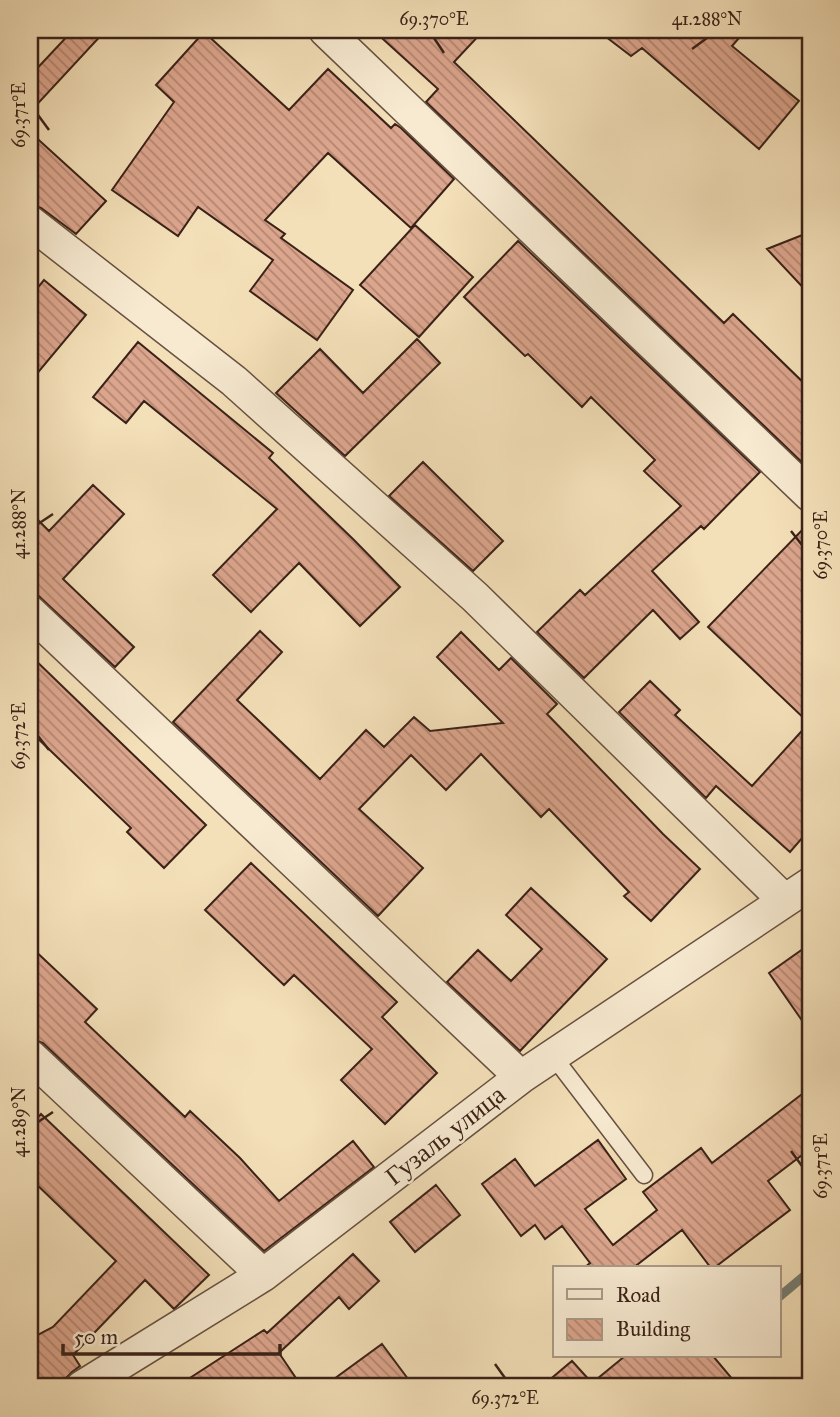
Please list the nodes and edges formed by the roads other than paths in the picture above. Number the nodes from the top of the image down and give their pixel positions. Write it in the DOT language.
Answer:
graph roads {
  1 [pos="326,30"];
  2 [pos="30,222"];
  3 [pos="810,495"];
  4 [pos="30,612"];
  5 [pos="797,892"];
  6 [pos="30,1056"];
  7 [pos="552,1056"];
  8 [pos="521,1077"];
  9 [pos="644,1175"];
  10 [pos="263,1275"];
  11 [pos="82,1387"];
  1 -- 3 [label="street"];
  2 -- 5 [label="street"];
  4 -- 8 [label="street"];
  5 -- 7 [label="street, Гузаль улица"];
  6 -- 10 [label="street"];
  7 -- 8 [label="street, Гузаль улица"];
  7 -- 9 [label="lane"];
  8 -- 10 [label="street, Гузаль улица"];
  10 -- 11 [label="street, Гузаль улица"];
}
